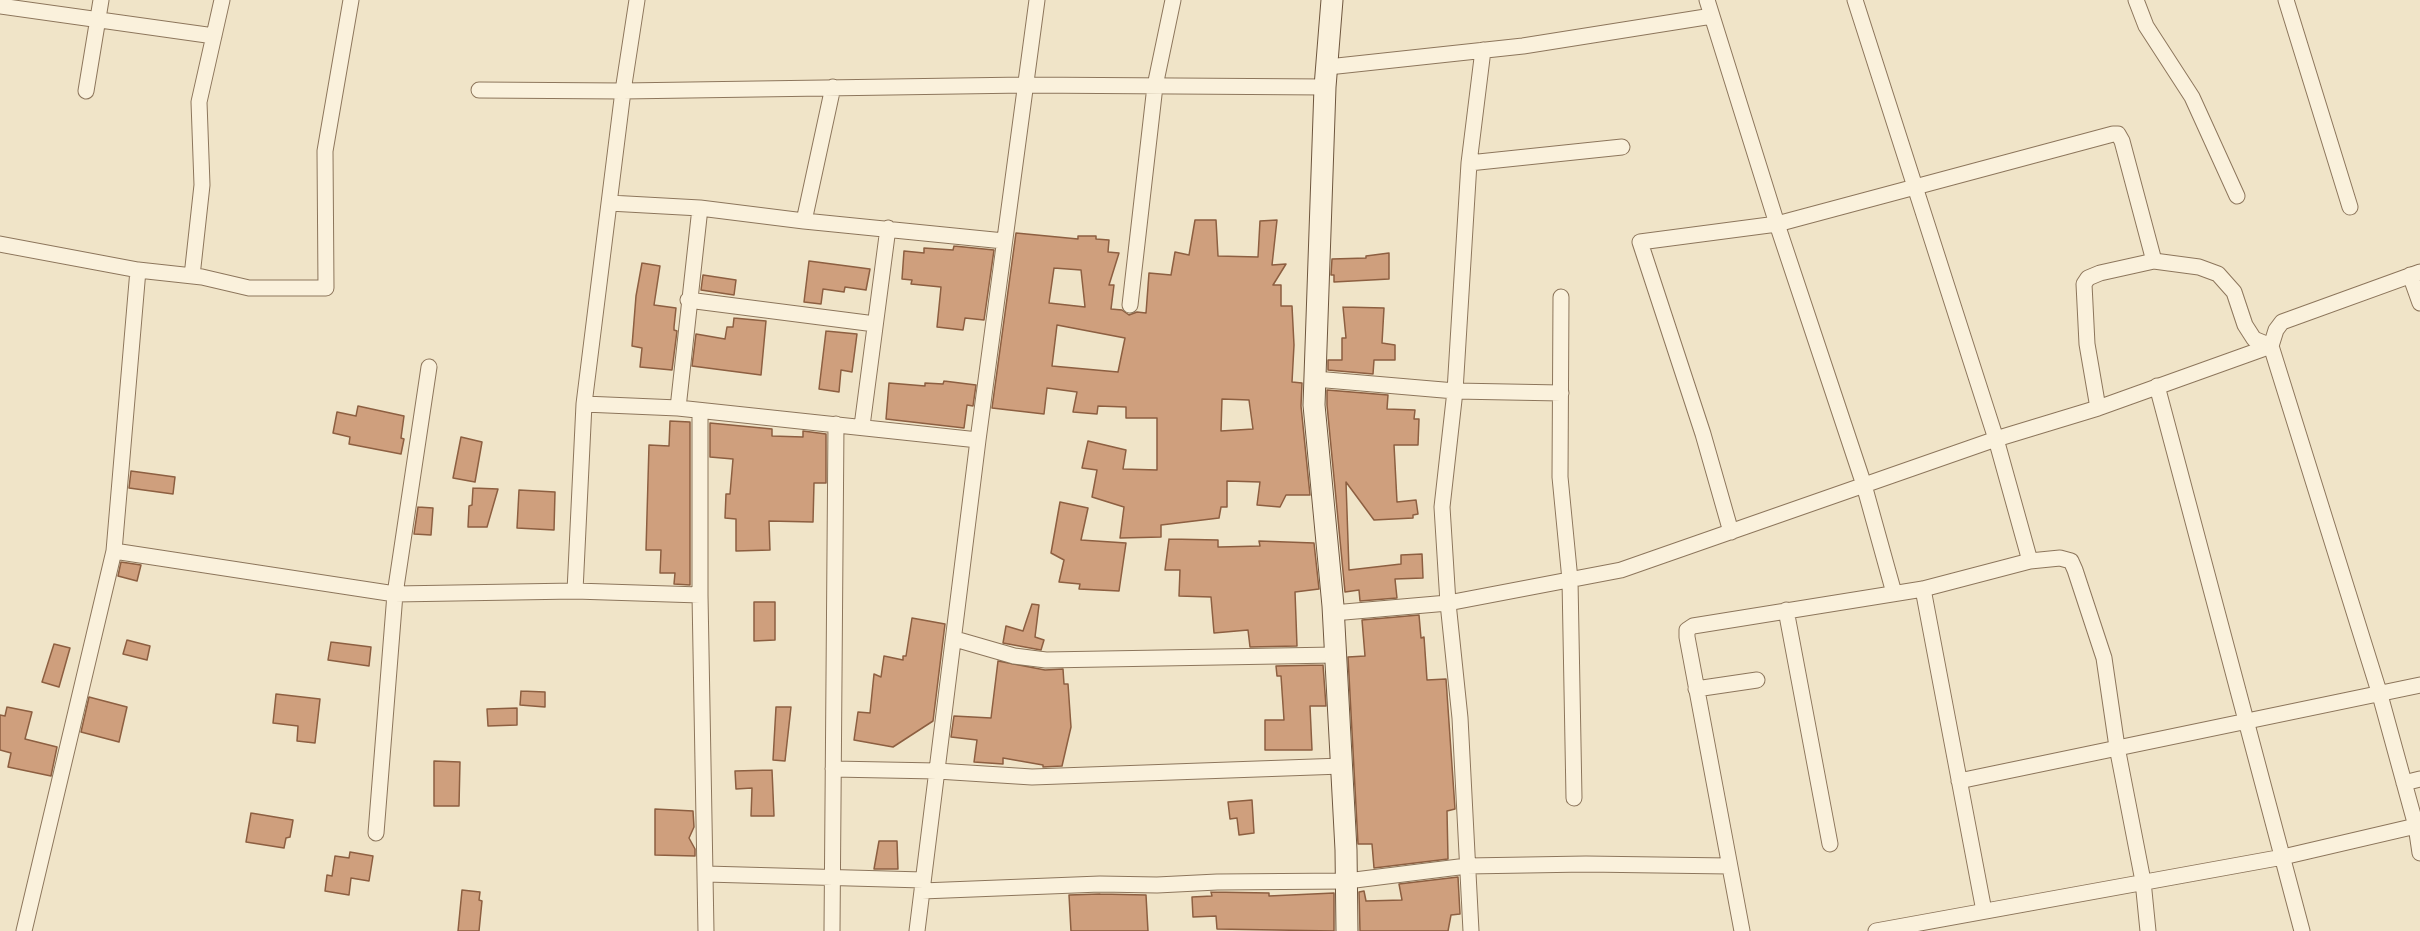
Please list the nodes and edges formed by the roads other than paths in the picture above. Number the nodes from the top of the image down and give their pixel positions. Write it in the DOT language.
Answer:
graph roads {
  1 [pos="101,0"];
  2 [pos="222,0"];
  3 [pos="351,0"];
  4 [pos="637,0"];
  5 [pos="1037,0"];
  6 [pos="1173,0"];
  7 [pos="1332,0"];
  8 [pos="1707,0"];
  9 [pos="1855,0"];
  10 [pos="2136,0"];
  11 [pos="2286,0"];
  12 [pos="0,6"];
  13 [pos="1712,16"];
  14 [pos="98,20"];
  15 [pos="214,36"];
  16 [pos="1483,50"];
  17 [pos="1326,77"];
  18 [pos="1025,85"];
  19 [pos="1155,86"];
  20 [pos="833,87"];
  21 [pos="479,90"];
  22 [pos="86,91"];
  23 [pos="623,91"];
  24 [pos="1622,147"];
  25 [pos="1469,163"];
  26 [pos="1916,186"];
  27 [pos="2236,196"];
  28 [pos="609,203"];
  29 [pos="2350,207"];
  30 [pos="700,208"];
  31 [pos="804,221"];
  32 [pos="1777,224"];
  33 [pos="888,228"];
  34 [pos="1004,241"];
  35 [pos="0,243"];
  36 [pos="2154,261"];
  37 [pos="138,270"];
  38 [pos="2415,274"];
  39 [pos="192,276"];
  40 [pos="1561,297"];
  41 [pos="688,300"];
  42 [pos="2420,303"];
  43 [pos="1130,305"];
  44 [pos="875,324"];
  45 [pos="2271,346"];
  46 [pos="429,367"];
  47 [pos="1315,380"];
  48 [pos="2157,386"];
  49 [pos="1455,391"];
  50 [pos="1561,393"];
  51 [pos="584,404"];
  52 [pos="678,408"];
  53 [pos="2098,408"];
  54 [pos="700,411"];
  55 [pos="836,424"];
  56 [pos="862,426"];
  57 [pos="1996,439"];
  58 [pos="978,440"];
  59 [pos="1864,485"];
  60 [pos="1731,532"];
  61 [pos="114,551"];
  62 [pos="2030,561"];
  63 [pos="1570,580"];
  64 [pos="1923,589"];
  65 [pos="574,591"];
  66 [pos="1894,593"];
  67 [pos="395,594"];
  68 [pos="700,595"];
  69 [pos="1448,603"];
  70 [pos="1786,610"];
  71 [pos="1333,613"];
  72 [pos="955,639"];
  73 [pos="1335,655"];
  74 [pos="1757,680"];
  75 [pos="2420,685"];
  76 [pos="1696,689"];
  77 [pos="2380,694"];
  78 [pos="2245,723"];
  79 [pos="2117,747"];
  80 [pos="1342,766"];
  81 [pos="833,769"];
  82 [pos="937,771"];
  83 [pos="2420,779"];
  84 [pos="1959,781"];
  85 [pos="2404,783"];
  86 [pos="1574,798"];
  87 [pos="2418,825"];
  88 [pos="376,833"];
  89 [pos="1830,844"];
  90 [pos="2420,853"];
  91 [pos="2283,857"];
  92 [pos="1467,866"];
  93 [pos="1728,866"];
  94 [pos="706,874"];
  95 [pos="833,878"];
  96 [pos="1347,881"];
  97 [pos="2143,881"];
  98 [pos="922,886"];
  99 [pos="1984,910"];
  100 [pos="24,931"];
  101 [pos="706,931"];
  102 [pos="832,931"];
  103 [pos="916,931"];
  104 [pos="1347,931"];
  105 [pos="1471,931"];
  106 [pos="1742,931"];
  107 [pos="1876,931"];
  108 [pos="2148,931"];
  109 [pos="2302,931"];
  1 -- 14 [label="street"];
  2 -- 15 [label="street"];
  3 -- 39 [label="street"];
  4 -- 23 [label="street"];
  5 -- 18 [label="street"];
  6 -- 19 [label="street"];
  7 -- 17 [label="street"];
  8 -- 13 [label="street"];
  9 -- 26 [label="street"];
  10 -- 27 [label="street"];
  11 -- 29 [label="street"];
  12 -- 14 [label="street"];
  13 -- 16 [label="street"];
  13 -- 32 [label="street"];
  14 -- 15 [label="street"];
  14 -- 22 [label="street"];
  15 -- 39 [label="street"];
  16 -- 17 [label="street"];
  16 -- 25 [label="street"];
  17 -- 19 [label="street"];
  17 -- 47 [label="street"];
  18 -- 19 [label="street"];
  18 -- 20 [label="street"];
  18 -- 34 [label="street"];
  19 -- 43 [label="street"];
  20 -- 23 [label="street"];
  20 -- 31 [label="street"];
  21 -- 23 [label="street"];
  23 -- 28 [label="street"];
  24 -- 25 [label="street"];
  25 -- 49 [label="street"];
  26 -- 32 [label="street"];
  26 -- 36 [label="street"];
  26 -- 57 [label="street"];
  28 -- 30 [label="street"];
  28 -- 51 [label="street"];
  30 -- 31 [label="street"];
  30 -- 41 [label="street"];
  31 -- 33 [label="street"];
  32 -- 59 [label="street"];
  32 -- 60 [label="street"];
  33 -- 34 [label="street"];
  33 -- 44 [label="street"];
  34 -- 58 [label="street"];
  35 -- 37 [label="street"];
  36 -- 45 [label="street"];
  36 -- 53 [label="street"];
  37 -- 39 [label="street"];
  37 -- 61 [label="street"];
  38 -- 42 [label="street"];
  38 -- 45 [label="street"];
  40 -- 50 [label="street"];
  41 -- 44 [label="street"];
  41 -- 52 [label="street"];
  44 -- 56 [label="street"];
  45 -- 48 [label="street"];
  45 -- 77 [label="street"];
  46 -- 67 [label="street"];
  47 -- 49 [label="street"];
  47 -- 71 [label="street"];
  48 -- 53 [label="street"];
  48 -- 78 [label="street"];
  49 -- 50 [label="street"];
  49 -- 69 [label="street"];
  50 -- 63 [label="street"];
  51 -- 52 [label="street"];
  51 -- 65 [label="street"];
  52 -- 54 [label="street"];
  53 -- 57 [label="street"];
  54 -- 55 [label="street"];
  54 -- 68 [label="street"];
  55 -- 56 [label="street"];
  55 -- 81 [label="street"];
  56 -- 58 [label="street"];
  57 -- 59 [label="street"];
  57 -- 62 [label="street"];
  58 -- 72 [label="street"];
  59 -- 60 [label="street"];
  59 -- 66 [label="street"];
  60 -- 63 [label="street"];
  61 -- 67 [label="street"];
  61 -- 100 [label="street"];
  62 -- 64 [label="street"];
  62 -- 79 [label="street"];
  63 -- 69 [label="street"];
  63 -- 86 [label="street"];
  64 -- 66 [label="street"];
  64 -- 84 [label="street"];
  65 -- 67 [label="street"];
  65 -- 68 [label="street"];
  66 -- 70 [label="street"];
  67 -- 88 [label="street"];
  68 -- 94 [label="street"];
  69 -- 71 [label="street"];
  69 -- 92 [label="street"];
  70 -- 76 [label="street"];
  70 -- 89 [label="street"];
  71 -- 73 [label="street"];
  72 -- 73 [label="street"];
  72 -- 82 [label="street"];
  73 -- 80 [label="street"];
  74 -- 76 [label="street"];
  75 -- 77 [label="street"];
  76 -- 93 [label="street"];
  77 -- 78 [label="street"];
  77 -- 85 [label="street"];
  78 -- 79 [label="street"];
  78 -- 91 [label="street"];
  79 -- 84 [label="street"];
  79 -- 97 [label="street"];
  80 -- 82 [label="street"];
  80 -- 96 [label="street"];
  81 -- 82 [label="street"];
  81 -- 95 [label="street"];
  82 -- 98 [label="street"];
  83 -- 85 [label="street"];
  84 -- 99 [label="street"];
  85 -- 87 [label="street"];
  87 -- 90 [label="street"];
  87 -- 91 [label="street"];
  91 -- 97 [label="street"];
  91 -- 109 [label="street"];
  92 -- 93 [label="street"];
  92 -- 96 [label="street"];
  92 -- 105 [label="street"];
  93 -- 106 [label="street"];
  94 -- 95 [label="street"];
  94 -- 101 [label="street"];
  95 -- 98 [label="street"];
  95 -- 102 [label="street"];
  96 -- 98 [label="street"];
  96 -- 104 [label="street"];
  97 -- 99 [label="street"];
  97 -- 108 [label="street"];
  98 -- 103 [label="street"];
  99 -- 107 [label="street"];
}
